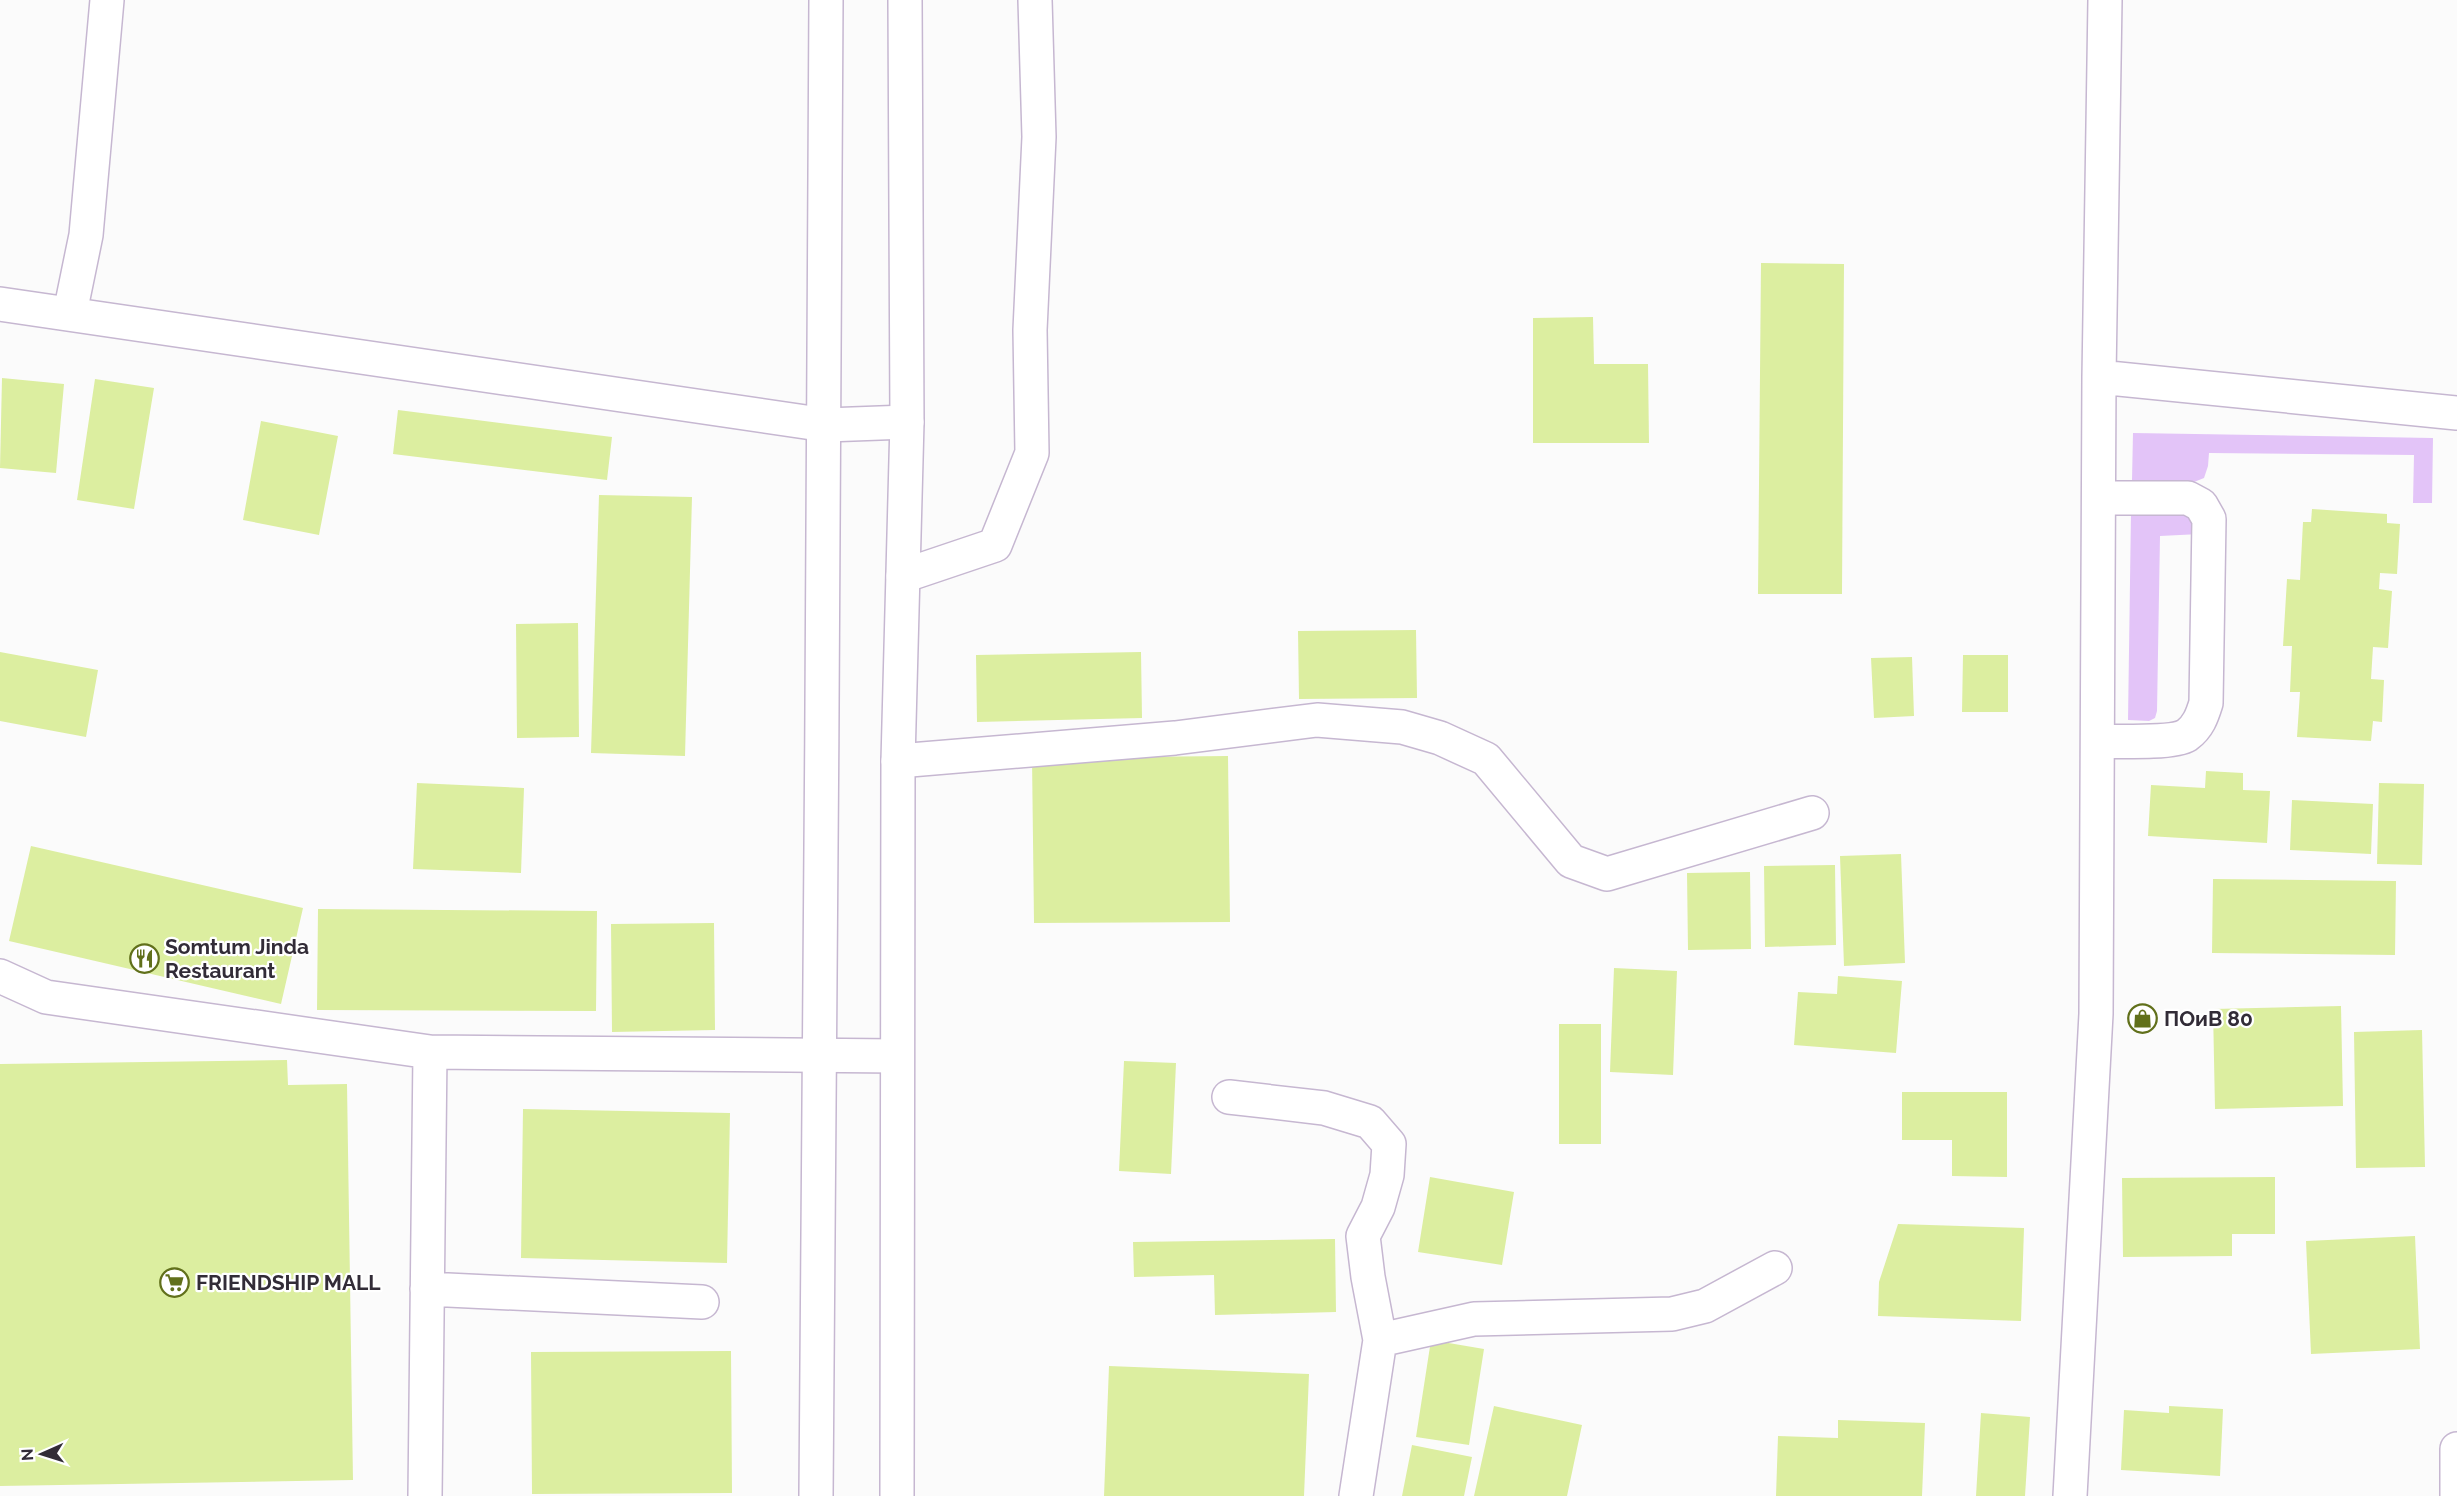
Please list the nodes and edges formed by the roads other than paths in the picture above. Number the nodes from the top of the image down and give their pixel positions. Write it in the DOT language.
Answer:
graph roads {
  1 [pos="107,0"];
  2 [pos="826,0"];
  3 [pos="905,0"];
  4 [pos="1035,0"];
  5 [pos="2105,0"];
  6 [pos="0,304"];
  7 [pos="70,314"];
  8 [pos="2100,377"];
  9 [pos="2457,412"];
  10 [pos="908,422"];
  11 [pos="826,425"];
  12 [pos="2099,498"];
  13 [pos="903,576"];
  14 [pos="2098,741"];
  15 [pos="898,761"];
  16 [pos="1812,813"];
  17 [pos="0,976"];
  18 [pos="430,1052"];
  19 [pos="818,1056"];
  20 [pos="897,1056"];
  21 [pos="1228,1097"];
  22 [pos="1775,1268"];
  23 [pos="427,1289"];
  24 [pos="702,1302"];
  25 [pos="1380,1340"];
  26 [pos="2457,1449"];
  27 [pos="425,1496"];
  28 [pos="816,1496"];
  29 [pos="897,1496"];
  30 [pos="1356,1496"];
  31 [pos="2070,1496"];
  32 [pos="2457,1496"];
  1 -- 7 [label="main road"];
  2 -- 11 [label="main road"];
  3 -- 10 [label="main road"];
  4 -- 13 [label="main road"];
  5 -- 8 [label="main road"];
  6 -- 7 [label="main road"];
  7 -- 11 [label="main road"];
  8 -- 9 [label="main road"];
  8 -- 12 [label="main road"];
  10 -- 11 [label="main road"];
  10 -- 13 [label="main road"];
  11 -- 19 [label="main road"];
  12 -- 14 [label="main road"];
  12 -- 14 [label="main road"];
  13 -- 15 [label="main road"];
  14 -- 31 [label="main road"];
  15 -- 16 [label="main road"];
  15 -- 20 [label="main road"];
  17 -- 18 [label="main road"];
  18 -- 19 [label="main road"];
  18 -- 23 [label="main road"];
  19 -- 20 [label="main road"];
  19 -- 28 [label="main road"];
  20 -- 29 [label="main road"];
  21 -- 25 [label="main road"];
  22 -- 25 [label="main road"];
  23 -- 24 [label="main road"];
  23 -- 27 [label="main road"];
  25 -- 30 [label="main road"];
  26 -- 32 [label="main road"];
}
